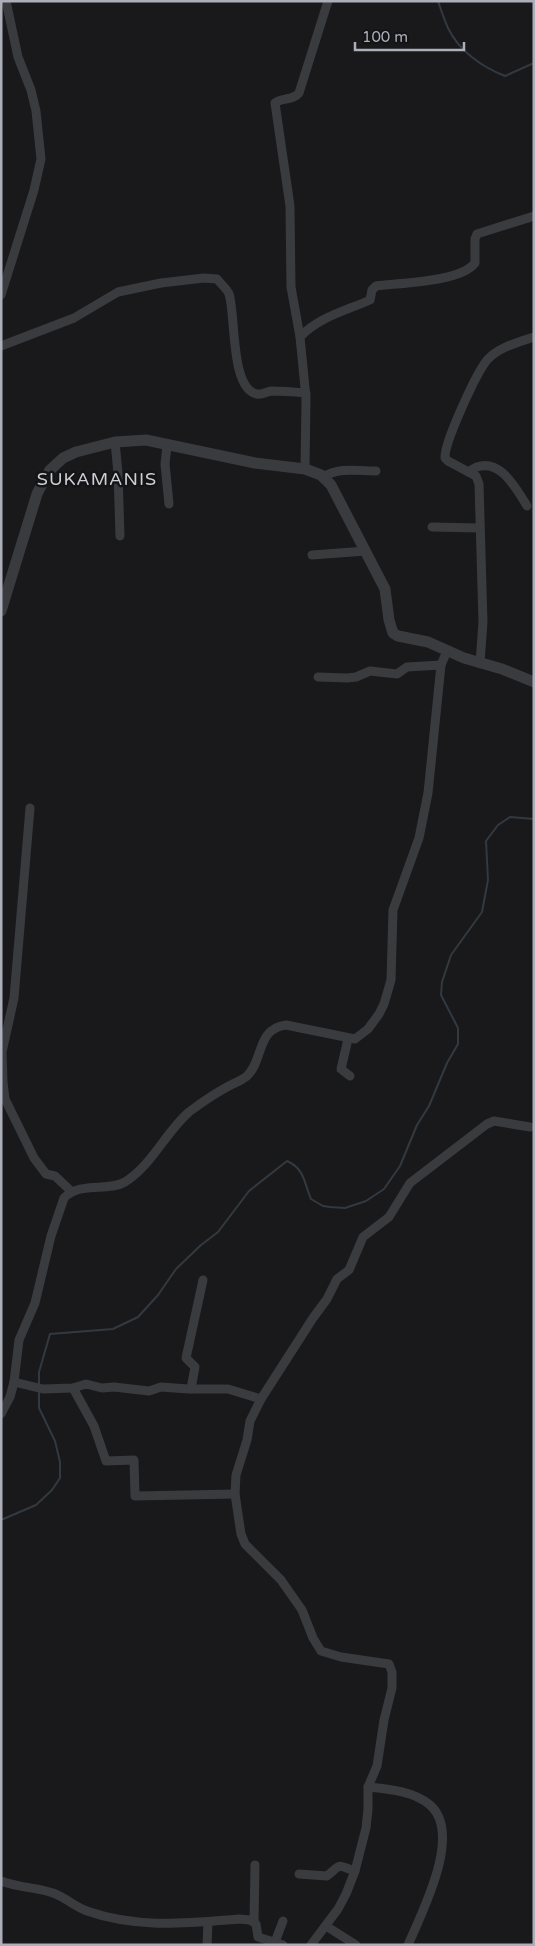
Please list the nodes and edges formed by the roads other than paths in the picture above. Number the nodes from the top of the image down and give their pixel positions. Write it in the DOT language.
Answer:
graph roads {
  1 [pos="6,1"];
  2 [pos="328,1"];
  3 [pos="534,216"];
  4 [pos="1,295"];
  5 [pos="300,337"];
  6 [pos="534,338"];
  7 [pos="1,346"];
  8 [pos="306,393"];
  9 [pos="115,442"];
  10 [pos="167,446"];
  11 [pos="305,469"];
  12 [pos="376,471"];
  13 [pos="468,472"];
  14 [pos="324,477"];
  15 [pos="169,504"];
  16 [pos="527,506"];
  17 [pos="432,527"];
  18 [pos="479,528"];
  19 [pos="120,536"];
  20 [pos="366,551"];
  21 [pos="312,555"];
  22 [pos="1,611"];
  23 [pos="447,651"];
  24 [pos="480,663"];
  25 [pos="441,665"];
  26 [pos="318,677"];
  27 [pos="534,682"];
  28 [pos="30,808"];
  29 [pos="348,1039"];
  30 [pos="350,1076"];
  31 [pos="530,1128"];
  32 [pos="72,1192"];
  33 [pos="203,1280"];
  34 [pos="14,1382"];
  35 [pos="73,1388"];
  36 [pos="191,1389"];
  37 [pos="261,1399"];
  38 [pos="1,1414"];
  39 [pos="235,1494"];
  40 [pos="368,1787"];
  41 [pos="255,1864"];
  42 [pos="356,1871"];
  43 [pos="298,1874"];
  44 [pos="1,1881"];
  45 [pos="283,1921"];
  46 [pos="208,1922"];
  47 [pos="254,1922"];
  48 [pos="326,1926"];
  49 [pos="279,1943"];
  50 [pos="207,1945"];
  51 [pos="311,1945"];
  52 [pos="356,1945"];
  53 [pos="408,1945"];
  1 -- 4 [label="street"];
  2 -- 5 [label="street"];
  3 -- 5 [label="street"];
  5 -- 8 [label="street"];
  6 -- 13 [label="street"];
  7 -- 8 [label="street"];
  8 -- 11 [label="street"];
  9 -- 10 [label="street"];
  9 -- 19 [label="street"];
  9 -- 22 [label="street"];
  10 -- 11 [label="street"];
  10 -- 15 [label="street"];
  11 -- 14 [label="street"];
  12 -- 14 [label="street"];
  13 -- 16 [label="street"];
  13 -- 18 [label="street"];
  14 -- 20 [label="street"];
  17 -- 18 [label="street"];
  18 -- 24 [label="street"];
  20 -- 21 [label="street"];
  20 -- 23 [label="street"];
  23 -- 24 [label="street"];
  23 -- 25 [label="street"];
  24 -- 27 [label="street"];
  25 -- 26 [label="street"];
  25 -- 29 [label="street"];
  28 -- 32 [label="street"];
  29 -- 30 [label="street"];
  29 -- 32 [label="street"];
  31 -- 37 [label="street"];
  32 -- 34 [label="street"];
  33 -- 36 [label="street"];
  34 -- 35 [label="street"];
  34 -- 38 [label="street"];
  35 -- 36 [label="street"];
  35 -- 39 [label="street"];
  36 -- 37 [label="street"];
  37 -- 39 [label="street"];
  39 -- 40 [label="street"];
  40 -- 42 [label="street"];
  40 -- 53 [label="street"];
  41 -- 47 [label="street"];
  42 -- 43 [label="street"];
  42 -- 48 [label="street"];
  44 -- 46 [label="street"];
  45 -- 49 [label="street"];
  46 -- 47 [label="street"];
  46 -- 50 [label="street"];
  47 -- 49 [label="street"];
  48 -- 51 [label="street"];
  48 -- 52 [label="street"];
}
